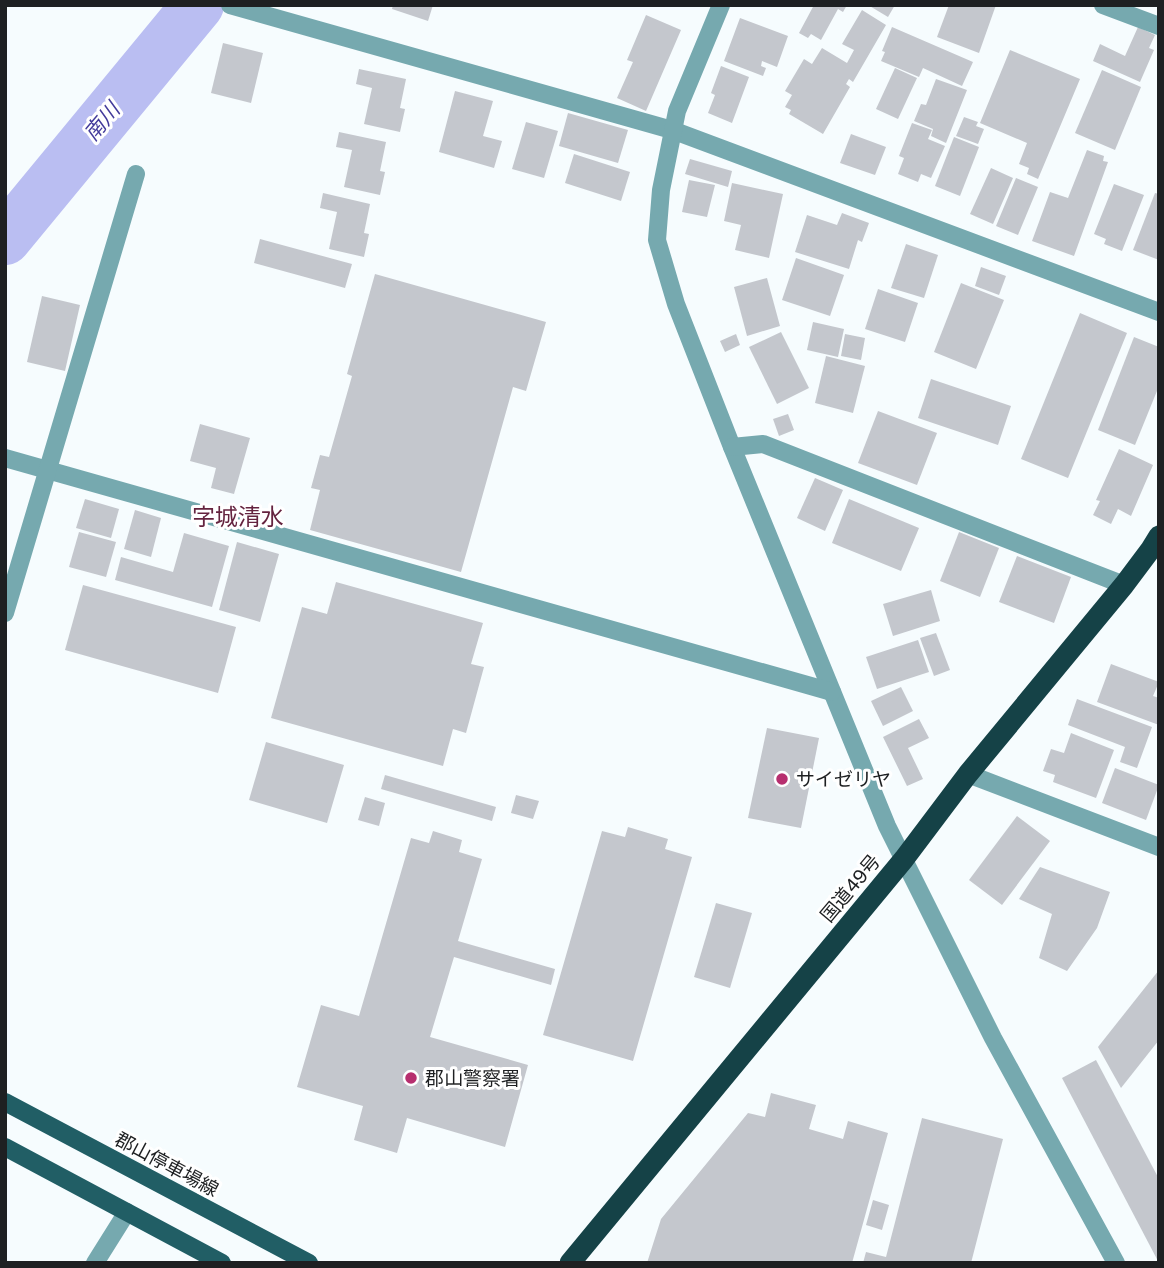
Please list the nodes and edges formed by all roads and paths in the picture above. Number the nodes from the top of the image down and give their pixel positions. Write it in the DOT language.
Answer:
graph roads {
  1 [pos="230,5"];
  2 [pos="721,5"];
  3 [pos="1103,5"];
  4 [pos="1159,26"];
  5 [pos="672,130"];
  6 [pos="136,174"];
  7 [pos="1159,312"];
  8 [pos="732,447"];
  9 [pos="5,458"];
  10 [pos="47,471"];
  11 [pos="1159,536"];
  12 [pos="1124,585"];
  13 [pos="5,612"];
  14 [pos="832,692"];
  15 [pos="968,774"];
  16 [pos="1159,848"];
  17 [pos="904,859"];
  18 [pos="5,1102"];
  19 [pos="5,1147"];
  20 [pos="127,1212"];
  21 [pos="95,1263"];
  22 [pos="222,1263"];
  23 [pos="309,1263"];
  24 [pos="570,1263"];
  25 [pos="1116,1263"];
  1 -- 5 [label="street"];
  2 -- 5 [label="street"];
  3 -- 4 [label="street"];
  5 -- 7 [label="street"];
  5 -- 8 [label="street"];
  6 -- 10 [label="street"];
  8 -- 12 [label="street"];
  8 -- 14 [label="street"];
  9 -- 10 [label="street"];
  10 -- 13 [label="street"];
  10 -- 14 [label="street"];
  11 -- 12 [label="highway, 国道49号"];
  12 -- 15 [label="highway, 国道49号"];
  14 -- 17 [label="street"];
  15 -- 16 [label="street"];
  15 -- 17 [label="highway, 国道49号"];
  17 -- 24 [label="highway, 国道49号"];
  17 -- 25 [label="street"];
  18 -- 23 [label="main road, 郡山停車場線"];
  19 -- 20 [label="main road"];
  20 -- 21 [label="street"];
  20 -- 22 [label="main road"];
}
